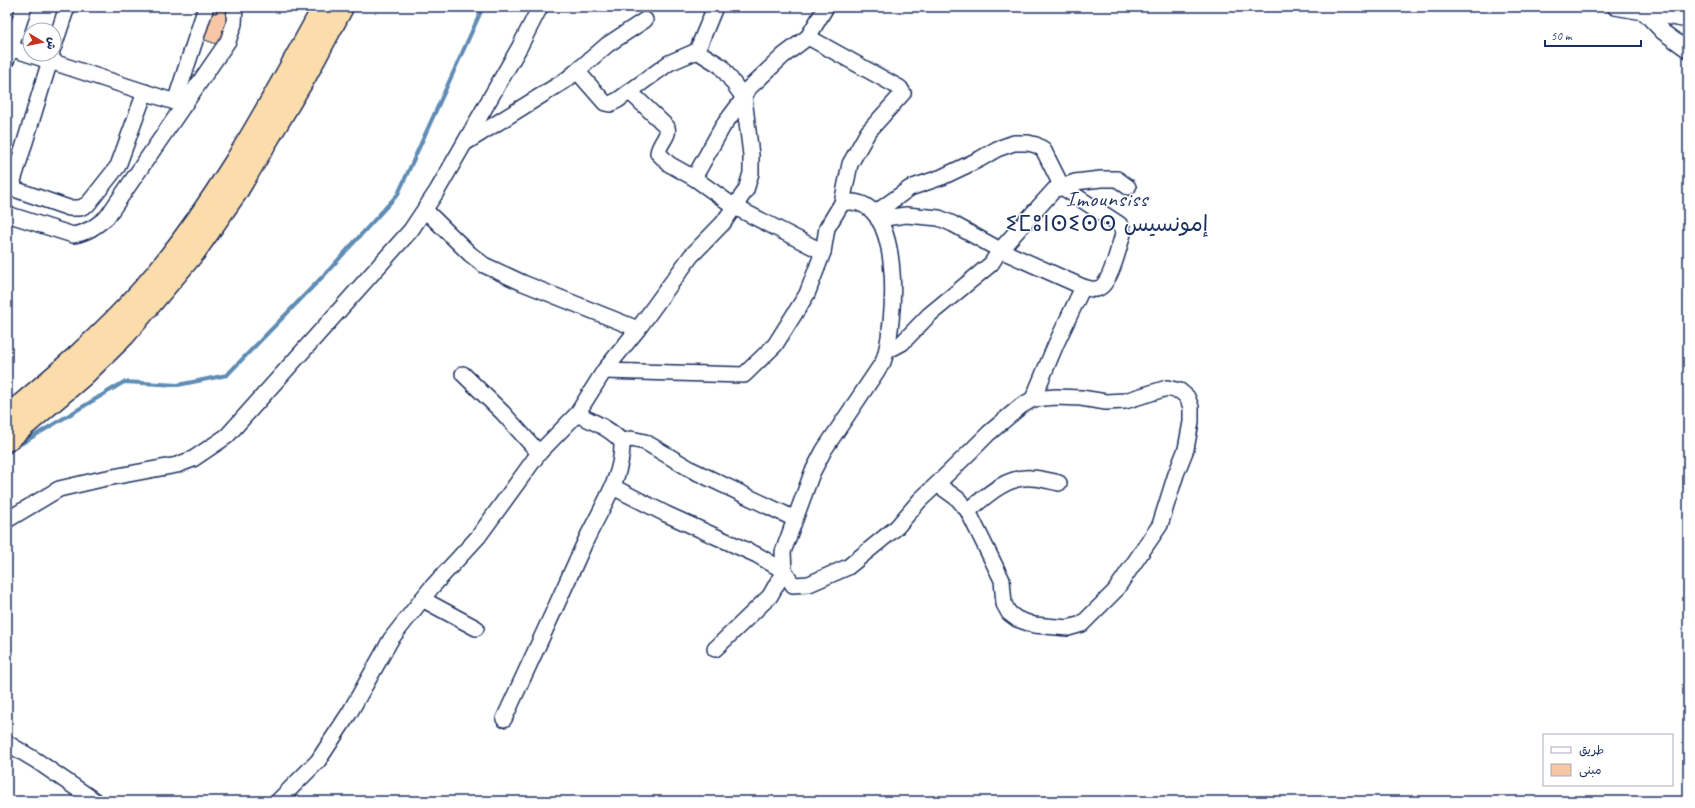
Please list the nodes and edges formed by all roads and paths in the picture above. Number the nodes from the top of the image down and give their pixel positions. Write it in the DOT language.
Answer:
graph roads {
  1 [pos="24,7"];
  2 [pos="67,7"];
  3 [pos="206,7"];
  4 [pos="235,7"];
  5 [pos="324,7"];
  6 [pos="342,7"];
  7 [pos="540,7"];
  8 [pos="715,7"];
  9 [pos="826,7"];
  10 [pos="1615,7"];
  11 [pos="1644,9"];
  12 [pos="645,20"];
  13 [pos="1688,20"];
  14 [pos="62,22"];
  15 [pos="808,37"];
  16 [pos="1688,50"];
  17 [pos="697,51"];
  18 [pos="8,52"];
  19 [pos="22,54"];
  20 [pos="49,62"];
  21 [pos="61,62"];
  22 [pos="577,71"];
  23 [pos="145,92"];
  24 [pos="630,92"];
  25 [pos="744,98"];
  26 [pos="179,104"];
  27 [pos="463,145"];
  28 [pos="694,178"];
  29 [pos="1062,187"];
  30 [pos="1128,187"];
  31 [pos="41,198"];
  32 [pos="842,203"];
  33 [pos="734,207"];
  34 [pos="425,210"];
  35 [pos="7,214"];
  36 [pos="876,216"];
  37 [pos="33,223"];
  38 [pos="1000,250"];
  39 [pos="823,252"];
  40 [pos="1083,288"];
  41 [pos="638,329"];
  42 [pos="887,351"];
  43 [pos="604,371"];
  44 [pos="463,374"];
  45 [pos="1033,399"];
  46 [pos="577,414"];
  47 [pos="7,418"];
  48 [pos="7,440"];
  49 [pos="622,442"];
  50 [pos="539,453"];
  51 [pos="1059,483"];
  52 [pos="937,484"];
  53 [pos="613,487"];
  54 [pos="968,511"];
  55 [pos="795,519"];
  56 [pos="7,520"];
  57 [pos="784,571"];
  58 [pos="422,599"];
  59 [pos="476,628"];
  60 [pos="715,649"];
  61 [pos="504,719"];
  62 [pos="7,743"];
  63 [pos="95,801"];
  64 [pos="278,801"];
  1 -- 18 [label="street"];
  2 -- 14 [label="street"];
  3 -- 26 [label="street"];
  4 -- 26 [label="street"];
  5 -- 47 [label="highway"];
  6 -- 48 [label="highway"];
  7 -- 27 [label="street"];
  8 -- 17 [label="street"];
  9 -- 15 [label="street"];
  10 -- 11 [label="street"];
  11 -- 13 [label="street"];
  11 -- 16 [label="street"];
  12 -- 22 [label="street"];
  15 -- 25 [label="street"];
  15 -- 32 [label="street"];
  17 -- 24 [label="street"];
  17 -- 25 [label="street"];
  18 -- 19 [label="street"];
  20 -- 31 [label="street"];
  21 -- 23 [label="street"];
  22 -- 24 [label="street"];
  22 -- 27 [label="street"];
  23 -- 26 [label="street"];
  23 -- 31 [label="street"];
  24 -- 28 [label="street"];
  25 -- 28 [label="street"];
  25 -- 33 [label="street"];
  26 -- 37 [label="street"];
  27 -- 34 [label="street"];
  28 -- 33 [label="street"];
  29 -- 30 [label="street"];
  29 -- 36 [label="street"];
  29 -- 38 [label="street"];
  29 -- 40 [label="street"];
  31 -- 37 [label="street"];
  32 -- 36 [label="street"];
  32 -- 39 [label="street"];
  33 -- 39 [label="street"];
  33 -- 41 [label="street"];
  34 -- 41 [label="street"];
  34 -- 56 [label="street"];
  35 -- 37 [label="street"];
  36 -- 38 [label="street"];
  36 -- 42 [label="street"];
  38 -- 40 [label="street"];
  38 -- 42 [label="street"];
  39 -- 43 [label="street"];
  40 -- 45 [label="street"];
  41 -- 43 [label="street"];
  42 -- 55 [label="street"];
  43 -- 46 [label="street"];
  44 -- 50 [label="street"];
  45 -- 52 [label="street"];
  45 -- 54 [label="street"];
  46 -- 49 [label="street"];
  46 -- 50 [label="street"];
  49 -- 53 [label="street"];
  49 -- 55 [label="street"];
  50 -- 58 [label="street"];
  51 -- 54 [label="street"];
  52 -- 54 [label="street"];
  52 -- 57 [label="street"];
  53 -- 57 [label="street"];
  53 -- 61 [label="street"];
  55 -- 57 [label="street"];
  57 -- 60 [label="street"];
  58 -- 59 [label="street"];
  58 -- 64 [label="street"];
  62 -- 63 [label="street"];
}
